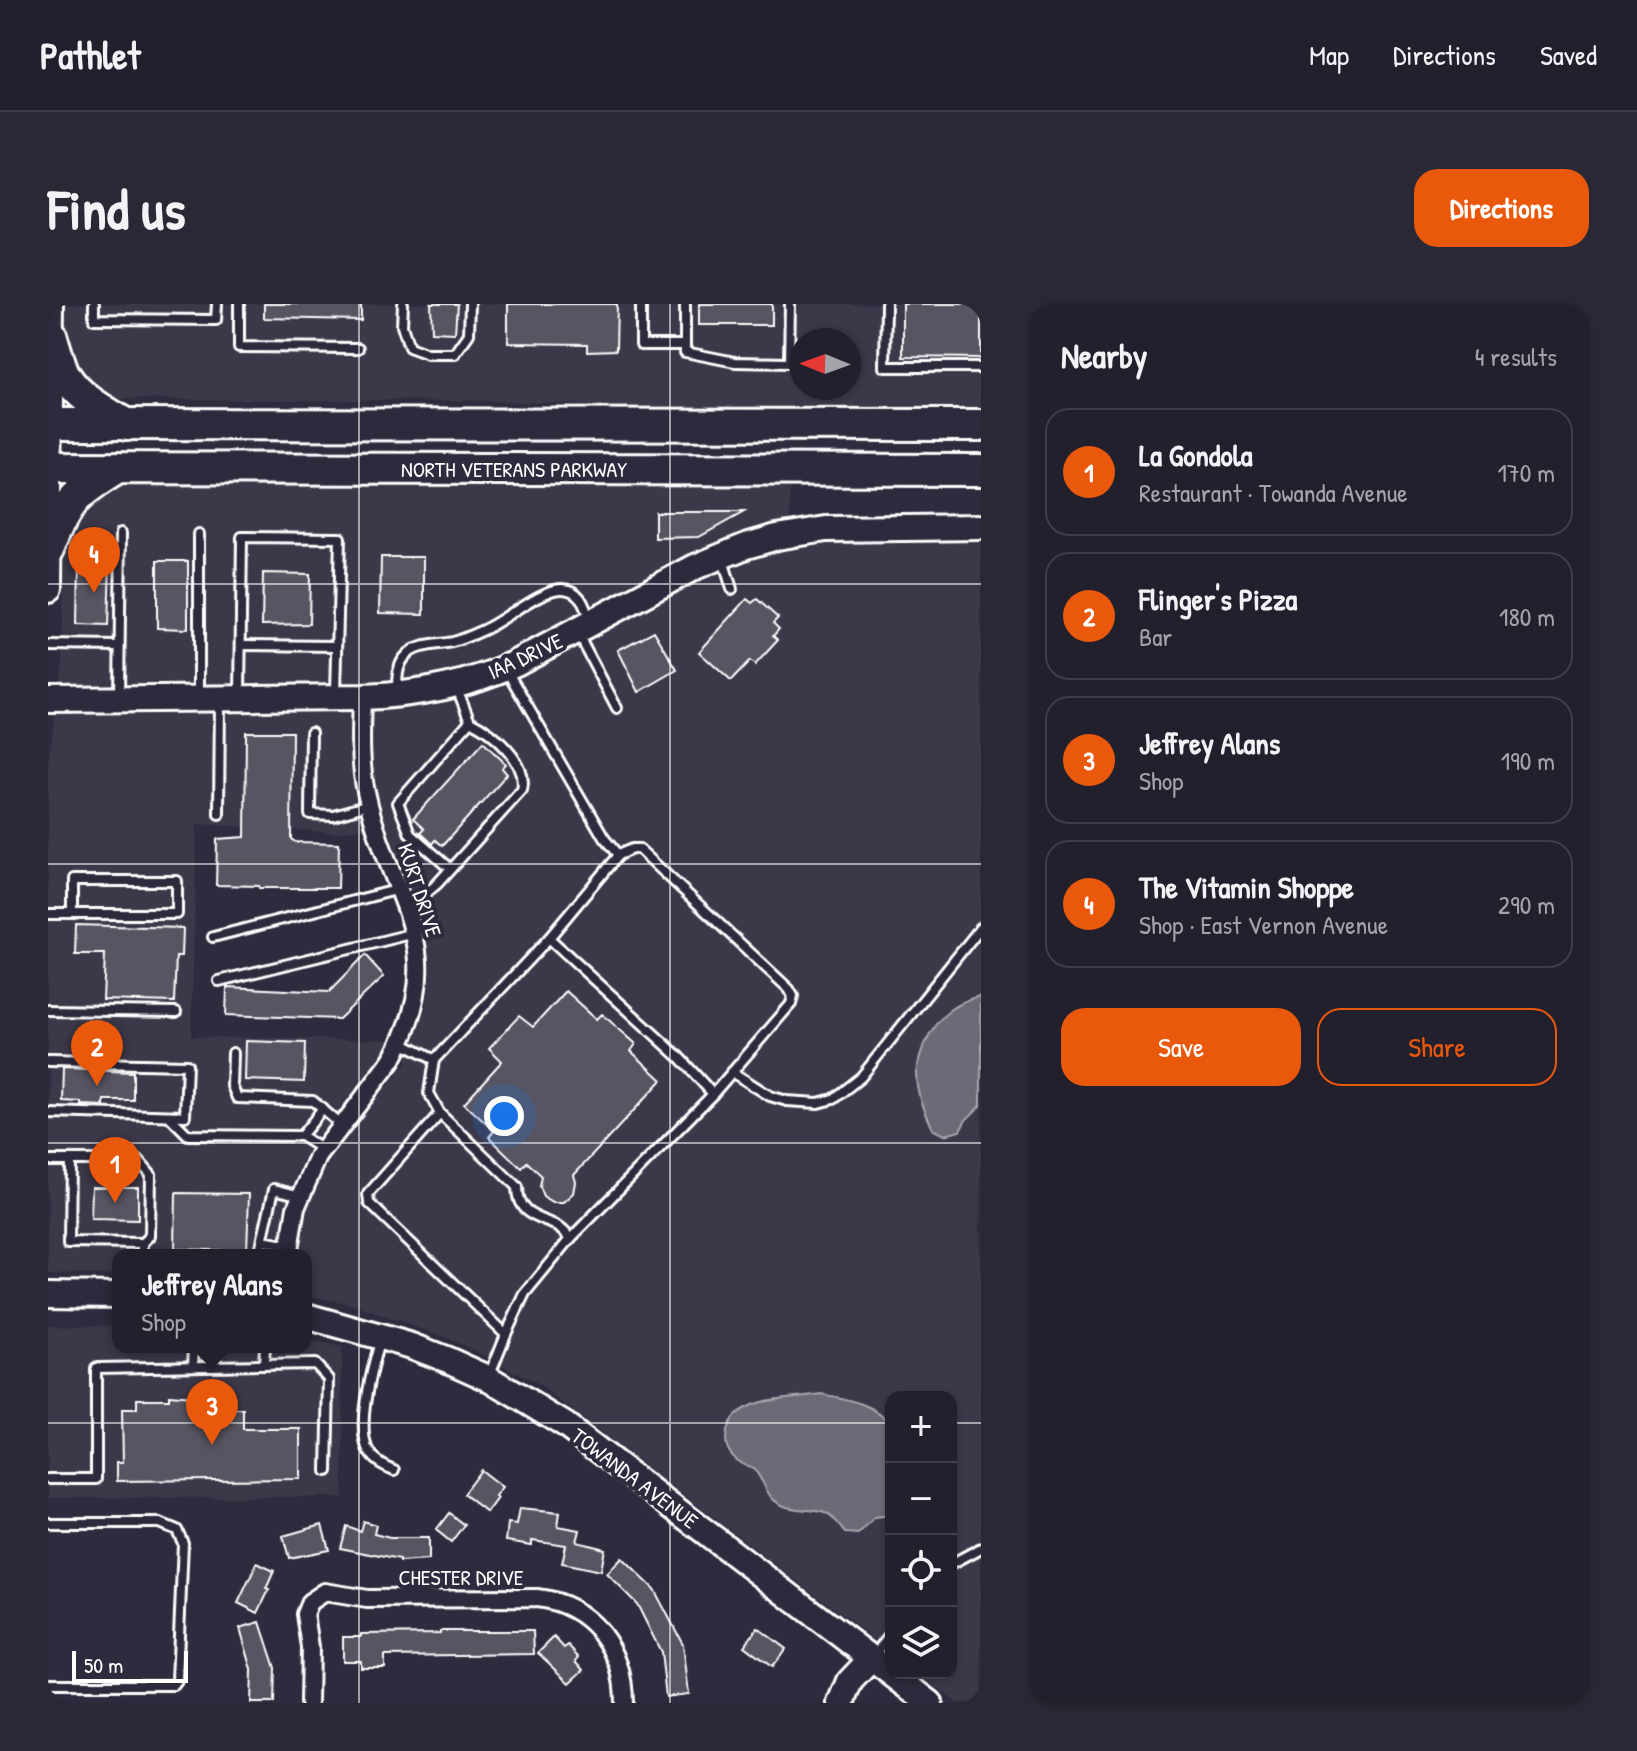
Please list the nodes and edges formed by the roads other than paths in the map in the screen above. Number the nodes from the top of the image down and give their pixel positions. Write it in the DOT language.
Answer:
graph roads {
  1 [pos="51,304"];
  2 [pos="94,304"];
  3 [pos="217,304"];
  4 [pos="239,304"];
  5 [pos="403,304"];
  6 [pos="470,304"];
  7 [pos="641,304"];
  8 [pos="685,304"];
  9 [pos="790,304"];
  10 [pos="886,304"];
  11 [pos="51,335"];
  12 [pos="685,345"];
  13 [pos="358,348"];
  14 [pos="981,367"];
  15 [pos="49,424"];
  16 [pos="127,425"];
  17 [pos="981,425"];
  18 [pos="49,468"];
  19 [pos="118,468"];
  20 [pos="981,470"];
  21 [pos="981,527"];
  22 [pos="121,533"];
  23 [pos="199,534"];
  24 [pos="49,549"];
  25 [pos="721,554"];
  26 [pos="732,589"];
  27 [pos="48,590"];
  28 [pos="584,627"];
  29 [pos="48,645"];
  30 [pos="241,645"];
  31 [pos="119,646"];
  32 [pos="337,646"];
  33 [pos="505,668"];
  34 [pos="455,685"];
  35 [pos="398,696"];
  36 [pos="362,697"];
  37 [pos="336,698"];
  38 [pos="48,700"];
  39 [pos="119,700"];
  40 [pos="220,700"];
  41 [pos="617,708"];
  42 [pos="470,721"];
  43 [pos="311,733"];
  44 [pos="369,805"];
  45 [pos="219,814"];
  46 [pos="618,855"];
  47 [pos="450,869"];
  48 [pos="403,896"];
  49 [pos="48,914"];
  50 [pos="72,914"];
  51 [pos="981,927"];
  52 [pos="415,933"];
  53 [pos="213,937"];
  54 [pos="549,938"];
  55 [pos="219,981"];
  56 [pos="48,1010"];
  57 [pos="176,1012"];
  58 [pos="401,1043"];
  59 [pos="233,1053"];
  60 [pos="434,1060"];
  61 [pos="48,1062"];
  62 [pos="732,1072"];
  63 [pos="713,1094"];
  64 [pos="323,1109"];
  65 [pos="48,1112"];
  66 [pos="440,1113"];
  67 [pos="169,1116"];
  68 [pos="341,1125"];
  69 [pos="301,1136"];
  70 [pos="322,1149"];
  71 [pos="48,1160"];
  72 [pos="69,1160"];
  73 [pos="301,1196"];
  74 [pos="571,1238"];
  75 [pos="263,1241"];
  76 [pos="143,1243"];
  77 [pos="143,1249"];
  78 [pos="261,1249"];
  79 [pos="286,1249"];
  80 [pos="289,1249"];
  81 [pos="48,1294"];
  82 [pos="112,1295"];
  83 [pos="312,1318"];
  84 [pos="506,1334"];
  85 [pos="380,1336"];
  86 [pos="194,1353"];
  87 [pos="265,1353"];
  88 [pos="264,1365"];
  89 [pos="193,1366"];
  90 [pos="488,1378"];
  91 [pos="394,1470"];
  92 [pos="327,1471"];
  93 [pos="48,1479"];
  94 [pos="48,1523"];
  95 [pos="981,1548"];
  96 [pos="957,1561"];
  97 [pos="885,1641"];
  98 [pos="871,1659"];
  99 [pos="48,1685"];
  100 [pos="309,1703"];
  101 [pos="624,1703"];
  102 [pos="841,1703"];
  103 [pos="930,1703"];
  1 -- 11 [label="main road"];
  2 -- 3 [label="lane"];
  4 -- 13 [label="lane"];
  5 -- 6 [label="lane"];
  7 -- 12 [label="lane"];
  8 -- 12 [label="lane"];
  9 -- 12 [label="lane"];
  10 -- 14 [label="lane"];
  11 -- 15 [label="main road"];
  11 -- 16 [label="highway"];
  15 -- 16 [label="highway, NORTH VETERANS PARKWAY"];
  15 -- 18 [label="main road"];
  16 -- 17 [label="highway, NORTH VETERANS PARKWAY"];
  18 -- 19 [label="highway, NORTH VETERANS PARKWAY"];
  18 -- 24 [label="main road"];
  19 -- 20 [label="highway, NORTH VETERANS PARKWAY"];
  19 -- 24 [label="highway"];
  21 -- 25 [label="main road, IAA DRIVE"];
  22 -- 31 [label="lane"];
  23 -- 40 [label="lane"];
  24 -- 27 [label="main road"];
  25 -- 26 [label="lane"];
  25 -- 28 [label="main road, IAA DRIVE"];
  28 -- 33 [label="main road, IAA DRIVE"];
  28 -- 35 [label="lane"];
  28 -- 41 [label="lane"];
  29 -- 31 [label="lane"];
  30 -- 32 [label="lane"];
  30 -- 32 [label="lane"];
  30 -- 40 [label="lane"];
  31 -- 39 [label="lane"];
  32 -- 37 [label="lane"];
  33 -- 34 [label="main road, IAA DRIVE"];
  33 -- 46 [label="lane"];
  34 -- 35 [label="main road, IAA DRIVE"];
  34 -- 42 [label="lane"];
  35 -- 36 [label="main road, IAA DRIVE"];
  36 -- 37 [label="main road, IAA DRIVE"];
  36 -- 44 [label="street, KURT DRIVE"];
  37 -- 40 [label="main road, IAA DRIVE"];
  38 -- 39 [label="main road, IAA DRIVE"];
  39 -- 40 [label="main road, IAA DRIVE"];
  40 -- 45 [label="lane"];
  42 -- 47 [label="lane"];
  42 -- 47 [label="lane"];
  43 -- 44 [label="lane"];
  44 -- 48 [label="street, KURT DRIVE"];
  46 -- 54 [label="lane"];
  46 -- 62 [label="lane"];
  47 -- 48 [label="lane"];
  48 -- 52 [label="street, KURT DRIVE"];
  48 -- 53 [label="lane"];
  49 -- 50 [label="lane"];
  50 -- 50 [label="lane"];
  51 -- 62 [label="lane"];
  52 -- 55 [label="lane"];
  52 -- 58 [label="street, KURT DRIVE"];
  54 -- 60 [label="lane"];
  54 -- 63 [label="lane"];
  56 -- 57 [label="lane"];
  58 -- 60 [label="lane"];
  58 -- 68 [label="street, KURT DRIVE"];
  59 -- 64 [label="lane"];
  60 -- 66 [label="lane"];
  61 -- 67 [label="lane"];
  62 -- 63 [label="lane"];
  63 -- 74 [label="lane"];
  64 -- 68 [label="lane"];
  64 -- 69 [label="lane"];
  65 -- 67 [label="lane"];
  66 -- 74 [label="lane"];
  66 -- 84 [label="lane"];
  67 -- 69 [label="lane"];
  68 -- 70 [label="street, KURT DRIVE"];
  69 -- 70 [label="lane"];
  70 -- 73 [label="street, KURT DRIVE"];
  71 -- 72 [label="lane"];
  72 -- 76 [label="lane"];
  72 -- 76 [label="lane"];
  73 -- 75 [label="lane"];
  73 -- 80 [label="street, KURT DRIVE"];
  74 -- 84 [label="lane"];
  75 -- 78 [label="lane"];
  75 -- 79 [label="lane"];
  76 -- 77 [label="lane"];
  81 -- 82 [label="main road"];
  83 -- 85 [label="main road, TOWANDA AVENUE"];
  84 -- 90 [label="lane"];
  85 -- 90 [label="main road, TOWANDA AVENUE"];
  85 -- 91 [label="lane"];
  86 -- 89 [label="lane"];
  87 -- 88 [label="lane"];
  88 -- 89 [label="lane"];
  88 -- 92 [label="lane"];
  89 -- 93 [label="lane"];
  90 -- 98 [label="main road, TOWANDA AVENUE"];
  94 -- 99 [label="lane"];
  95 -- 96 [label="lane"];
  97 -- 98 [label="lane"];
  98 -- 102 [label="main road"];
  98 -- 103 [label="main road, TOWANDA AVENUE"];
  100 -- 101 [label="street, CHESTER DRIVE"];
}
